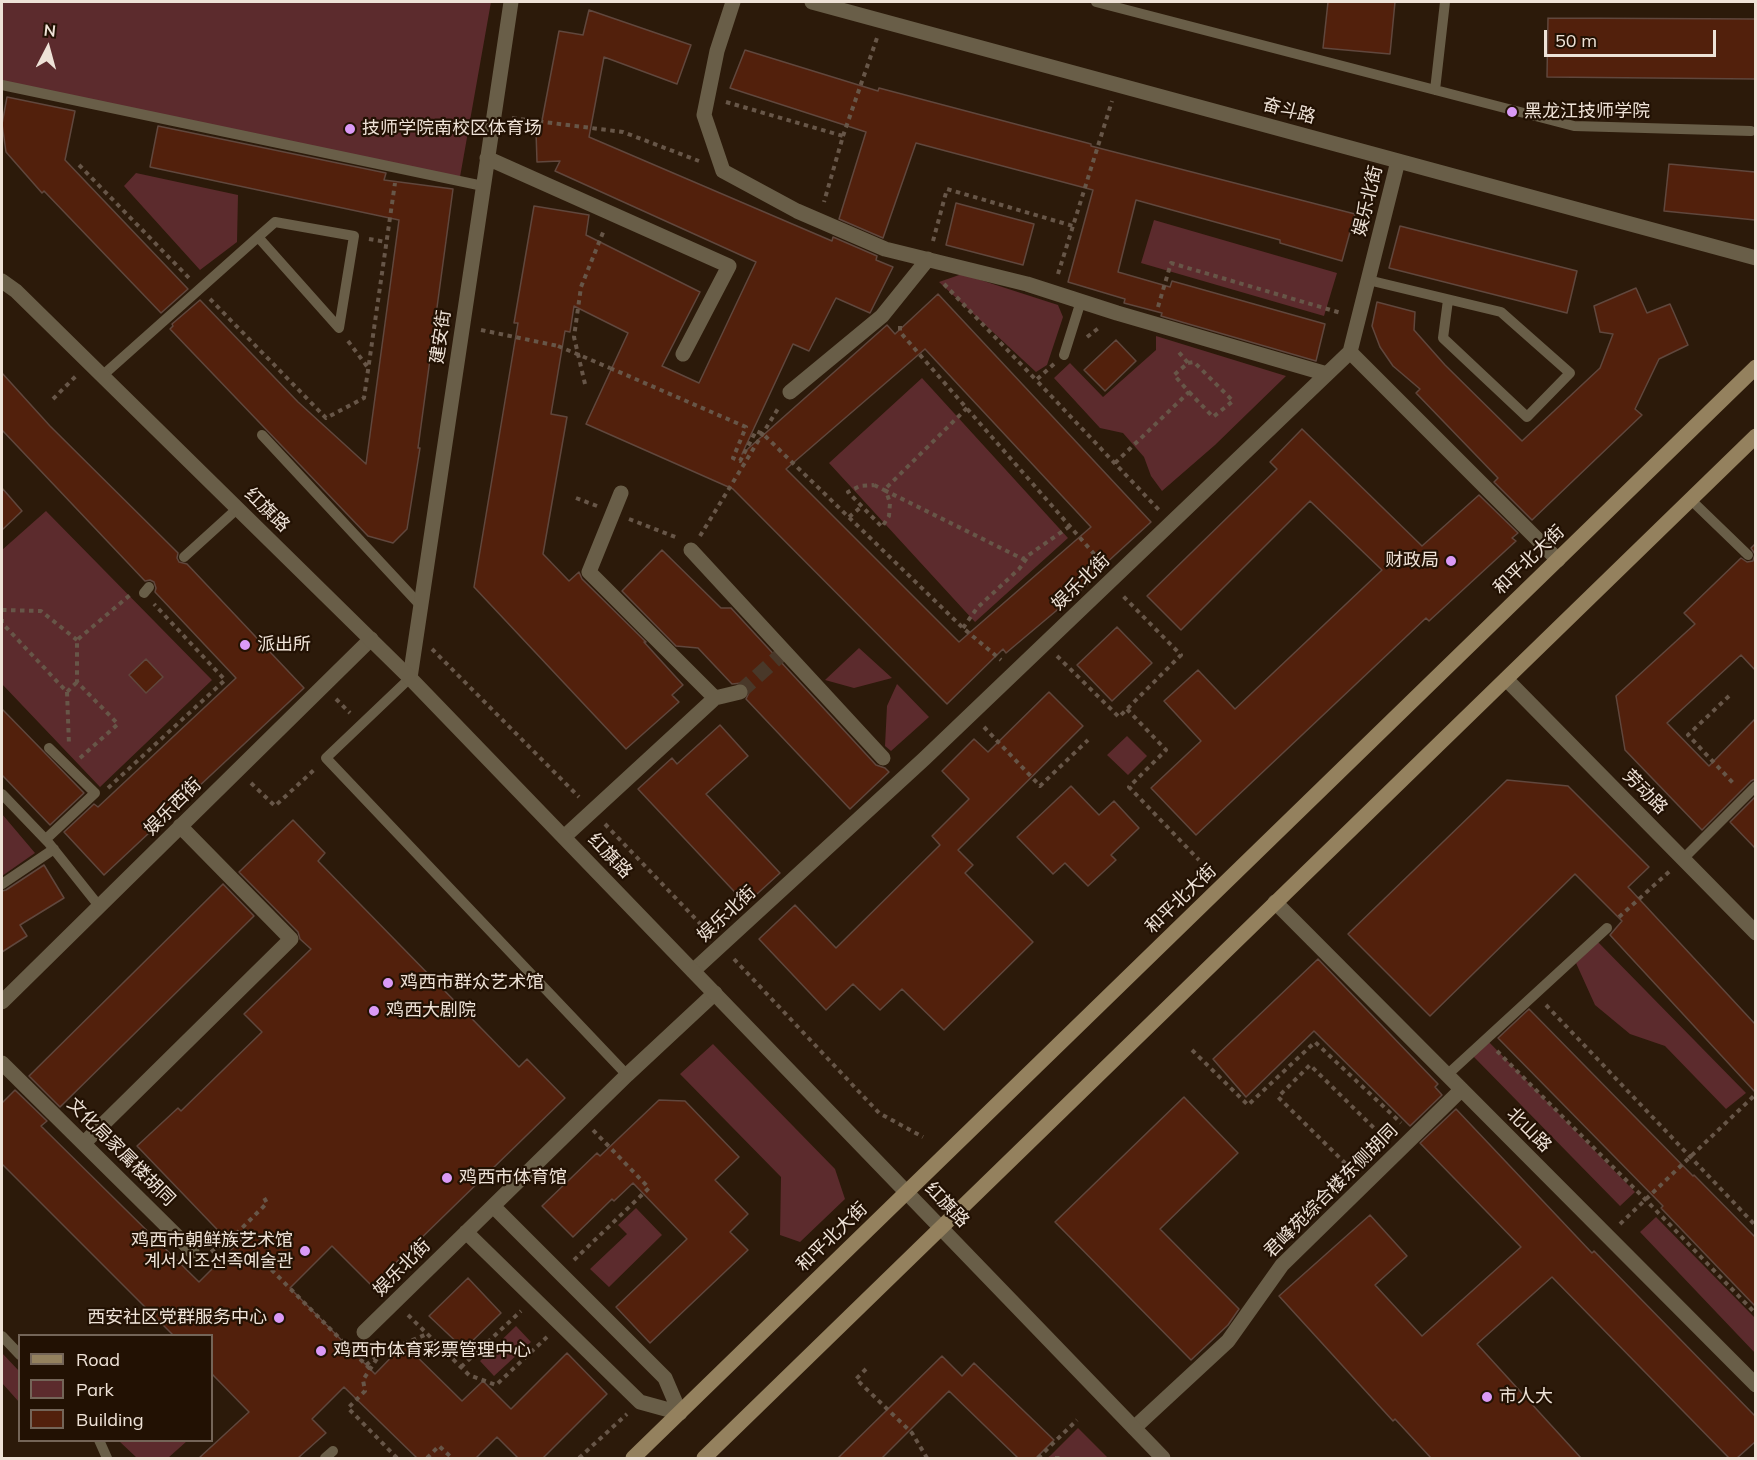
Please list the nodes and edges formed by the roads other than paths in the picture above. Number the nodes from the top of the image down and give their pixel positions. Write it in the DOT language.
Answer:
graph roads {
  1 [pos="511,2"];
  2 [pos="733,2"];
  3 [pos="812,2"];
  4 [pos="1096,2"];
  5 [pos="1445,2"];
  6 [pos="2,85"];
  7 [pos="1436,90"];
  8 [pos="1751,131"];
  9 [pos="487,158"];
  10 [pos="1398,161"];
  11 [pos="483,186"];
  12 [pos="258,237"];
  13 [pos="1755,258"];
  14 [pos="928,259"];
  15 [pos="1368,280"];
  16 [pos="2,281"];
  17 [pos="1448,300"];
  18 [pos="1081,301"];
  19 [pos="1350,352"];
  20 [pos="684,354"];
  21 [pos="1064,356"];
  22 [pos="1755,367"];
  23 [pos="1327,374"];
  24 [pos="102,376"];
  25 [pos="790,392"];
  26 [pos="262,435"];
  27 [pos="1755,436"];
  28 [pos="621,493"];
  29 [pos="1690,499"];
  30 [pos="238,508"];
  31 [pos="691,550"];
  32 [pos="1748,555"];
  33 [pos="183,557"];
  34 [pos="1558,560"];
  35 [pos="421,606"];
  36 [pos="371,639"];
  37 [pos="410,678"];
  38 [pos="1506,679"];
  39 [pos="740,692"];
  40 [pos="715,698"];
  41 [pos="49,748"];
  42 [pos="883,758"];
  43 [pos="1755,786"];
  44 [pos="2,794"];
  45 [pos="180,826"];
  46 [pos="564,837"];
  47 [pos="46,839"];
  48 [pos="54,849"];
  49 [pos="1683,859"];
  50 [pos="2,884"];
  51 [pos="1275,903"];
  52 [pos="99,906"];
  53 [pos="1607,928"];
  54 [pos="1755,933"];
  55 [pos="693,971"];
  56 [pos="715,993"];
  57 [pos="2,1002"];
  58 [pos="2,1063"];
  59 [pos="627,1075"];
  60 [pos="1447,1075"];
  61 [pos="1461,1090"];
  62 [pos="84,1143"];
  63 [pos="907,1192"];
  64 [pos="493,1206"];
  65 [pos="942,1228"];
  66 [pos="466,1232"];
  67 [pos="192,1251"];
  68 [pos="364,1332"];
  69 [pos="2,1336"];
  70 [pos="18,1353"];
  71 [pos="1755,1385"];
  72 [pos="680,1413"];
  73 [pos="1134,1428"];
  74 [pos="100,1442"];
  75 [pos="107,1458"];
  76 [pos="633,1458"];
  77 [pos="704,1458"];
  78 [pos="1164,1458"];
  1 -- 9 [label="street, 建安街"];
  2 -- 14 [label="street"];
  3 -- 10 [label="street, 奋斗路"];
  4 -- 7 [label="lane"];
  5 -- 7 [label="lane"];
  6 -- 11 [label="lane"];
  7 -- 8 [label="lane"];
  9 -- 11 [label="street, 建安街"];
  9 -- 20 [label="street"];
  10 -- 13 [label="street, 奋斗路"];
  10 -- 15 [label="street, 娱乐北街"];
  11 -- 35 [label="street, 建安街"];
  12 -- 12 [label="lane"];
  12 -- 24 [label="lane"];
  14 -- 18 [label="street"];
  14 -- 25 [label="street"];
  15 -- 17 [label="lane"];
  15 -- 19 [label="street, 娱乐北街"];
  16 -- 24 [label="street, 红旗路"];
  17 -- 17 [label="lane"];
  18 -- 21 [label="lane"];
  18 -- 23 [label="street"];
  19 -- 23 [label="street, 娱乐北街"];
  19 -- 34 [label="street"];
  22 -- 34 [label="main road, 和平北大街"];
  23 -- 55 [label="street, 娱乐北街"];
  24 -- 30 [label="street, 红旗路"];
  26 -- 35 [label="lane"];
  27 -- 29 [label="main road"];
  28 -- 40 [label="street"];
  29 -- 32 [label="lane"];
  29 -- 38 [label="main road"];
  30 -- 33 [label="lane"];
  30 -- 36 [label="street, 红旗路"];
  31 -- 42 [label="street"];
  34 -- 63 [label="main road, 和平北大街"];
  35 -- 37 [label="street, 建安街"];
  36 -- 37 [label="street, 红旗路"];
  36 -- 45 [label="street, 娱乐西街"];
  37 -- 46 [label="street, 红旗路"];
  37 -- 59 [label="lane"];
  38 -- 49 [label="street, 劳动路"];
  38 -- 51 [label="main road"];
  39 -- 40 [label="street"];
  40 -- 46 [label="street"];
  41 -- 47 [label="lane"];
  43 -- 49 [label="lane"];
  44 -- 47 [label="lane"];
  45 -- 52 [label="street, 娱乐西街"];
  45 -- 62 [label="street"];
  46 -- 55 [label="street, 红旗路"];
  47 -- 48 [label="lane"];
  48 -- 50 [label="lane"];
  48 -- 52 [label="lane"];
  49 -- 54 [label="street, 劳动路"];
  51 -- 60 [label="street, 北山路"];
  51 -- 65 [label="main road"];
  52 -- 57 [label="street, 娱乐西街"];
  53 -- 60 [label="lane"];
  55 -- 56 [label="street, 红旗路"];
  56 -- 59 [label="street, 娱乐北街"];
  56 -- 63 [label="street, 红旗路"];
  58 -- 62 [label="street, 文化局家属楼胡同"];
  59 -- 64 [label="street, 娱乐北街"];
  60 -- 61 [label="street, 北山路"];
  61 -- 71 [label="street, 北山路"];
  61 -- 73 [label="street, 君峰苑综合楼东侧胡同"];
  62 -- 67 [label="street, 文化局家属楼胡同"];
  63 -- 65 [label="street, 红旗路"];
  63 -- 72 [label="main road, 和平北大街"];
  64 -- 66 [label="street, 娱乐北街"];
  64 -- 72 [label="street"];
  65 -- 73 [label="street, 红旗路"];
  65 -- 77 [label="main road"];
  66 -- 68 [label="street, 娱乐北街"];
  66 -- 72 [label="street"];
  69 -- 70 [label="lane"];
  72 -- 76 [label="main road, 和平北大街"];
  73 -- 78 [label="street, 红旗路"];
  74 -- 75 [label="lane"];
}
